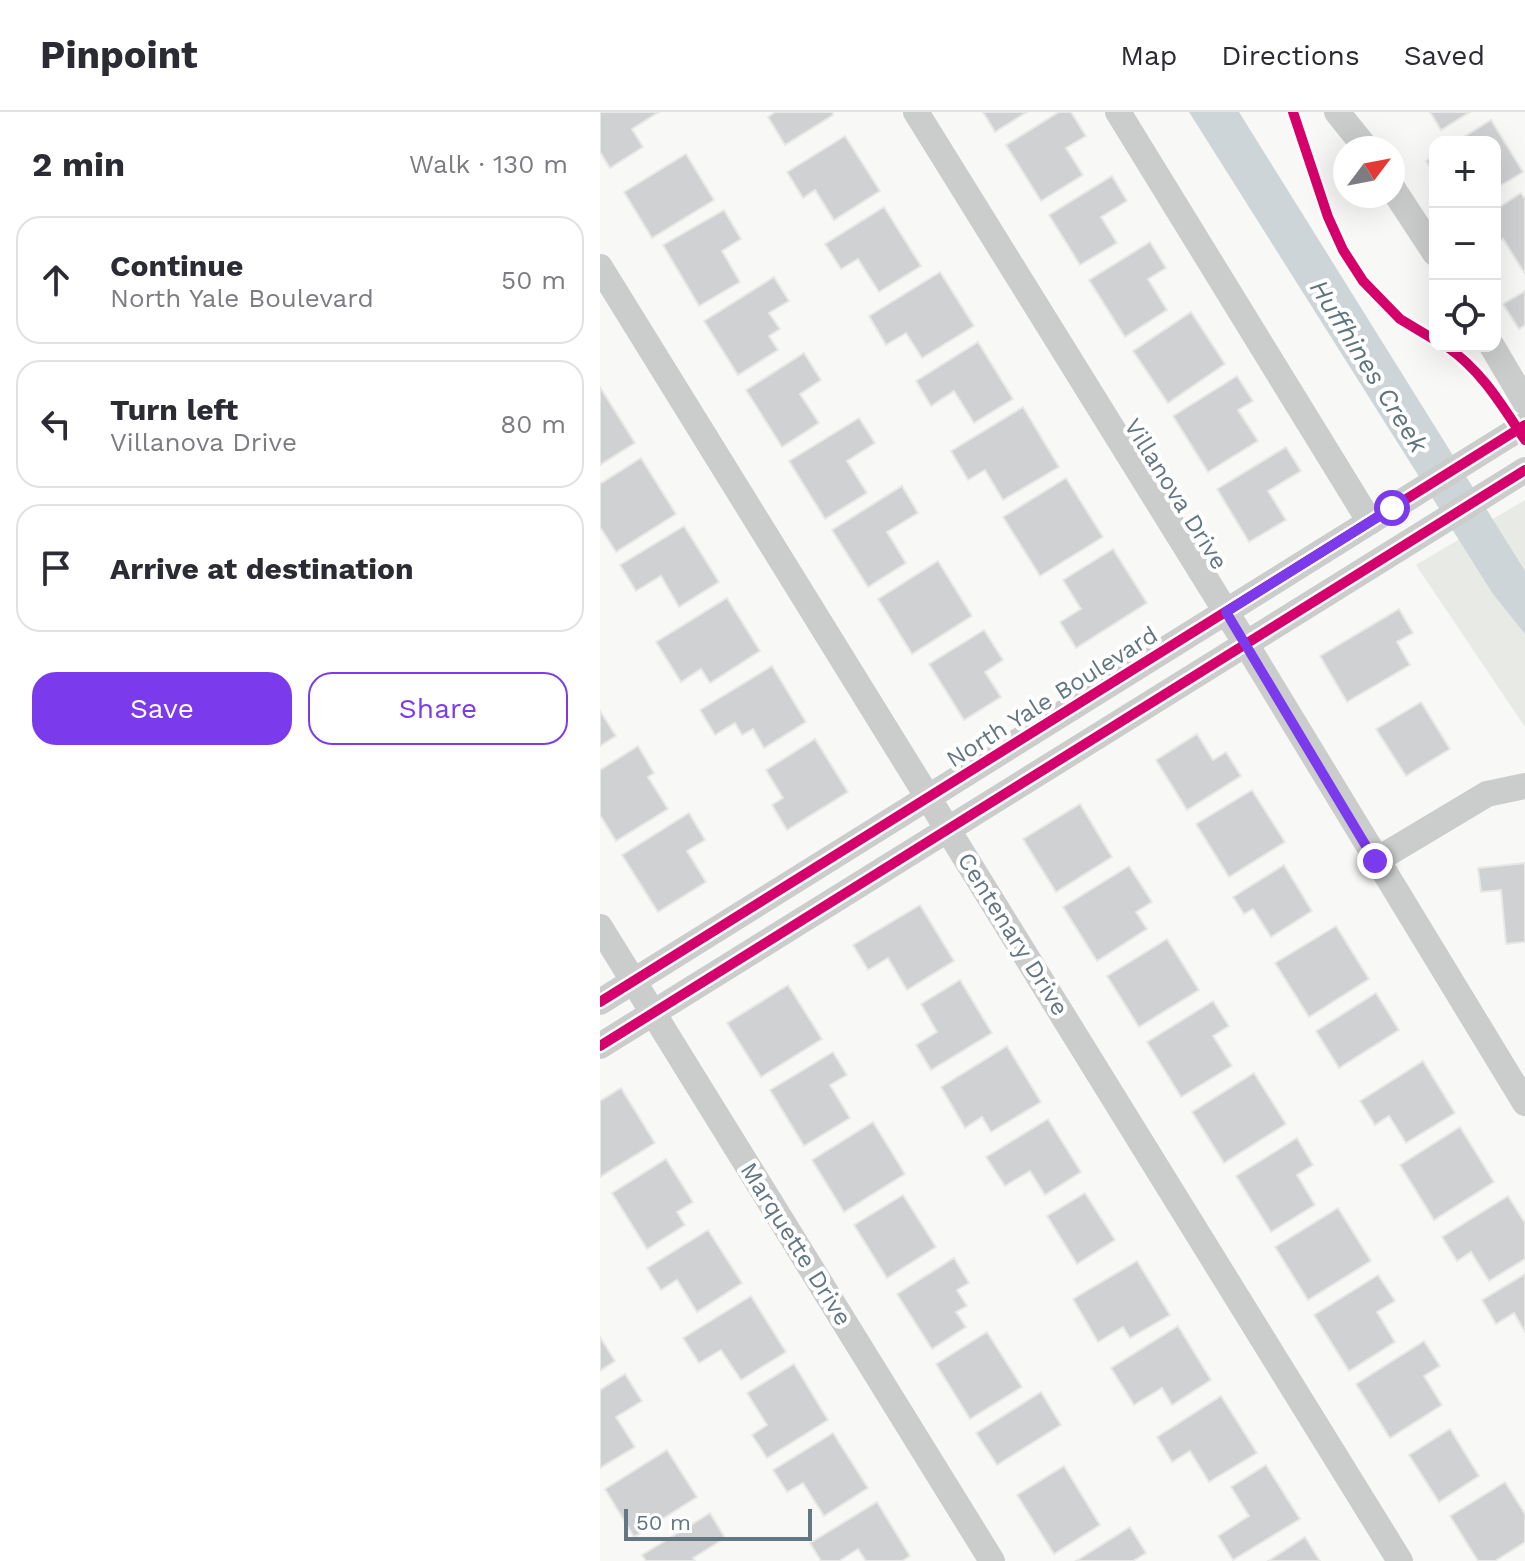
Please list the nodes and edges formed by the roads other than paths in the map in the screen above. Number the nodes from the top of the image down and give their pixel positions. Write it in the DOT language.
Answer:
graph roads {
  1 [pos="916,112"];
  2 [pos="1118,112"];
  3 [pos="1337,112"];
  4 [pos="1356,136"];
  5 [pos="1405,207"];
  6 [pos="1429,244"];
  7 [pos="600,267"];
  8 [pos="1496,352"];
  9 [pos="1525,402"];
  10 [pos="1525,425"];
  11 [pos="1522,471"];
  12 [pos="1381,515"];
  13 [pos="1226,612"];
  14 [pos="1246,644"];
  15 [pos="1525,786"];
  16 [pos="929,797"];
  17 [pos="949,829"];
  18 [pos="1375,861"];
  19 [pos="600,927"];
  20 [pos="634,981"];
  21 [pos="600,1002"];
  22 [pos="654,1013"];
  23 [pos="600,1046"];
  24 [pos="1525,1103"];
  25 [pos="992,1561"];
  26 [pos="1400,1561"];
  1 -- 13 [label="street, Villanova Drive"];
  2 -- 12 [label="street"];
  3 -- 4 [label="street"];
  5 -- 6 [label="street"];
  7 -- 16 [label="street, Centenary Drive"];
  8 -- 9 [label="street"];
  10 -- 12 [label="street, North Yale Boulevard"];
  11 -- 14 [label="street"];
  12 -- 13 [label="street, North Yale Boulevard"];
  13 -- 14 [label="street, Villanova Drive"];
  13 -- 16 [label="street, North Yale Boulevard"];
  14 -- 17 [label="street"];
  14 -- 18 [label="street, Villanova Drive"];
  15 -- 18 [label="street"];
  16 -- 17 [label="street, Centenary Drive"];
  16 -- 20 [label="street, North Yale Boulevard"];
  17 -- 22 [label="street"];
  17 -- 26 [label="street, Centenary Drive"];
  18 -- 24 [label="street, Villanova Drive"];
  19 -- 20 [label="street, Marquette Drive"];
  20 -- 21 [label="street, North Yale Boulevard"];
  20 -- 22 [label="street, Marquette Drive"];
  22 -- 23 [label="street"];
  22 -- 25 [label="street, Marquette Drive"];
}
